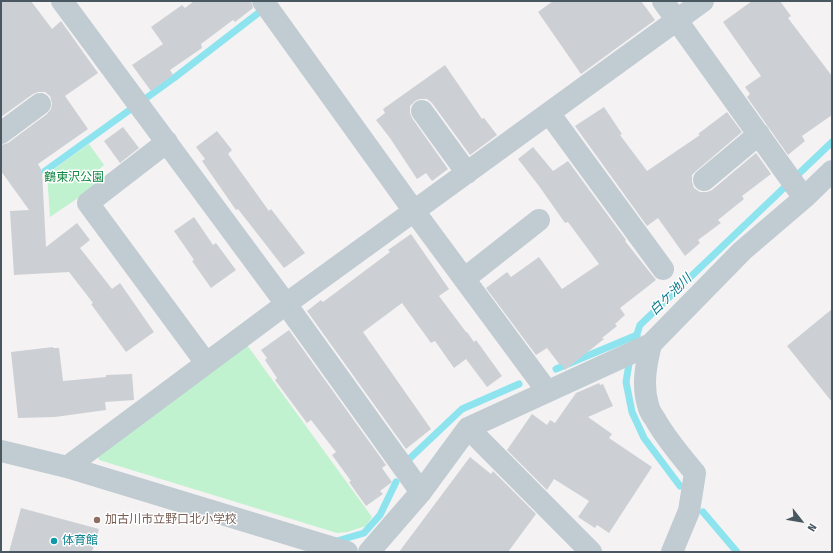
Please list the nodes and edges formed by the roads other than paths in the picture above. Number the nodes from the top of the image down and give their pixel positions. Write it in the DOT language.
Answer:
graph roads {
  1 [pos="62,1"];
  2 [pos="263,1"];
  3 [pos="663,1"];
  4 [pos="703,1"];
  5 [pos="677,20"];
  6 [pos="40,104"];
  7 [pos="422,111"];
  8 [pos="549,113"];
  9 [pos="1,133"];
  10 [pos="759,134"];
  11 [pos="166,142"];
  12 [pos="832,171"];
  13 [pos="467,173"];
  14 [pos="704,180"];
  15 [pos="804,198"];
  16 [pos="414,211"];
  17 [pos="539,220"];
  18 [pos="663,269"];
  19 [pos="464,278"];
  20 [pos="286,304"];
  21 [pos="651,344"];
  22 [pos="206,363"];
  23 [pos="547,391"];
  24 [pos="468,428"];
  25 [pos="1,451"];
  26 [pos="67,467"];
  27 [pos="421,492"];
  28 [pos="347,552"];
  29 [pos="369,552"];
  30 [pos="591,552"];
  31 [pos="672,552"];
  1 -- 11 [label="street"];
  2 -- 16 [label="street"];
  3 -- 5 [label="street"];
  4 -- 5 [label="street"];
  5 -- 8 [label="street"];
  5 -- 10 [label="street"];
  6 -- 9 [label="street"];
  7 -- 13 [label="street"];
  8 -- 13 [label="street"];
  8 -- 18 [label="street"];
  10 -- 14 [label="street"];
  10 -- 15 [label="street"];
  11 -- 20 [label="street"];
  11 -- 22 [label="street"];
  12 -- 15 [label="street"];
  13 -- 16 [label="street"];
  15 -- 21 [label="street"];
  16 -- 19 [label="street"];
  16 -- 20 [label="street"];
  17 -- 19 [label="street"];
  19 -- 23 [label="street"];
  20 -- 22 [label="street"];
  20 -- 27 [label="street"];
  21 -- 23 [label="street"];
  21 -- 31 [label="street"];
  22 -- 26 [label="street"];
  23 -- 24 [label="street"];
  24 -- 27 [label="street"];
  24 -- 30 [label="street"];
  25 -- 26 [label="street"];
  26 -- 28 [label="street"];
  27 -- 29 [label="street"];
}
